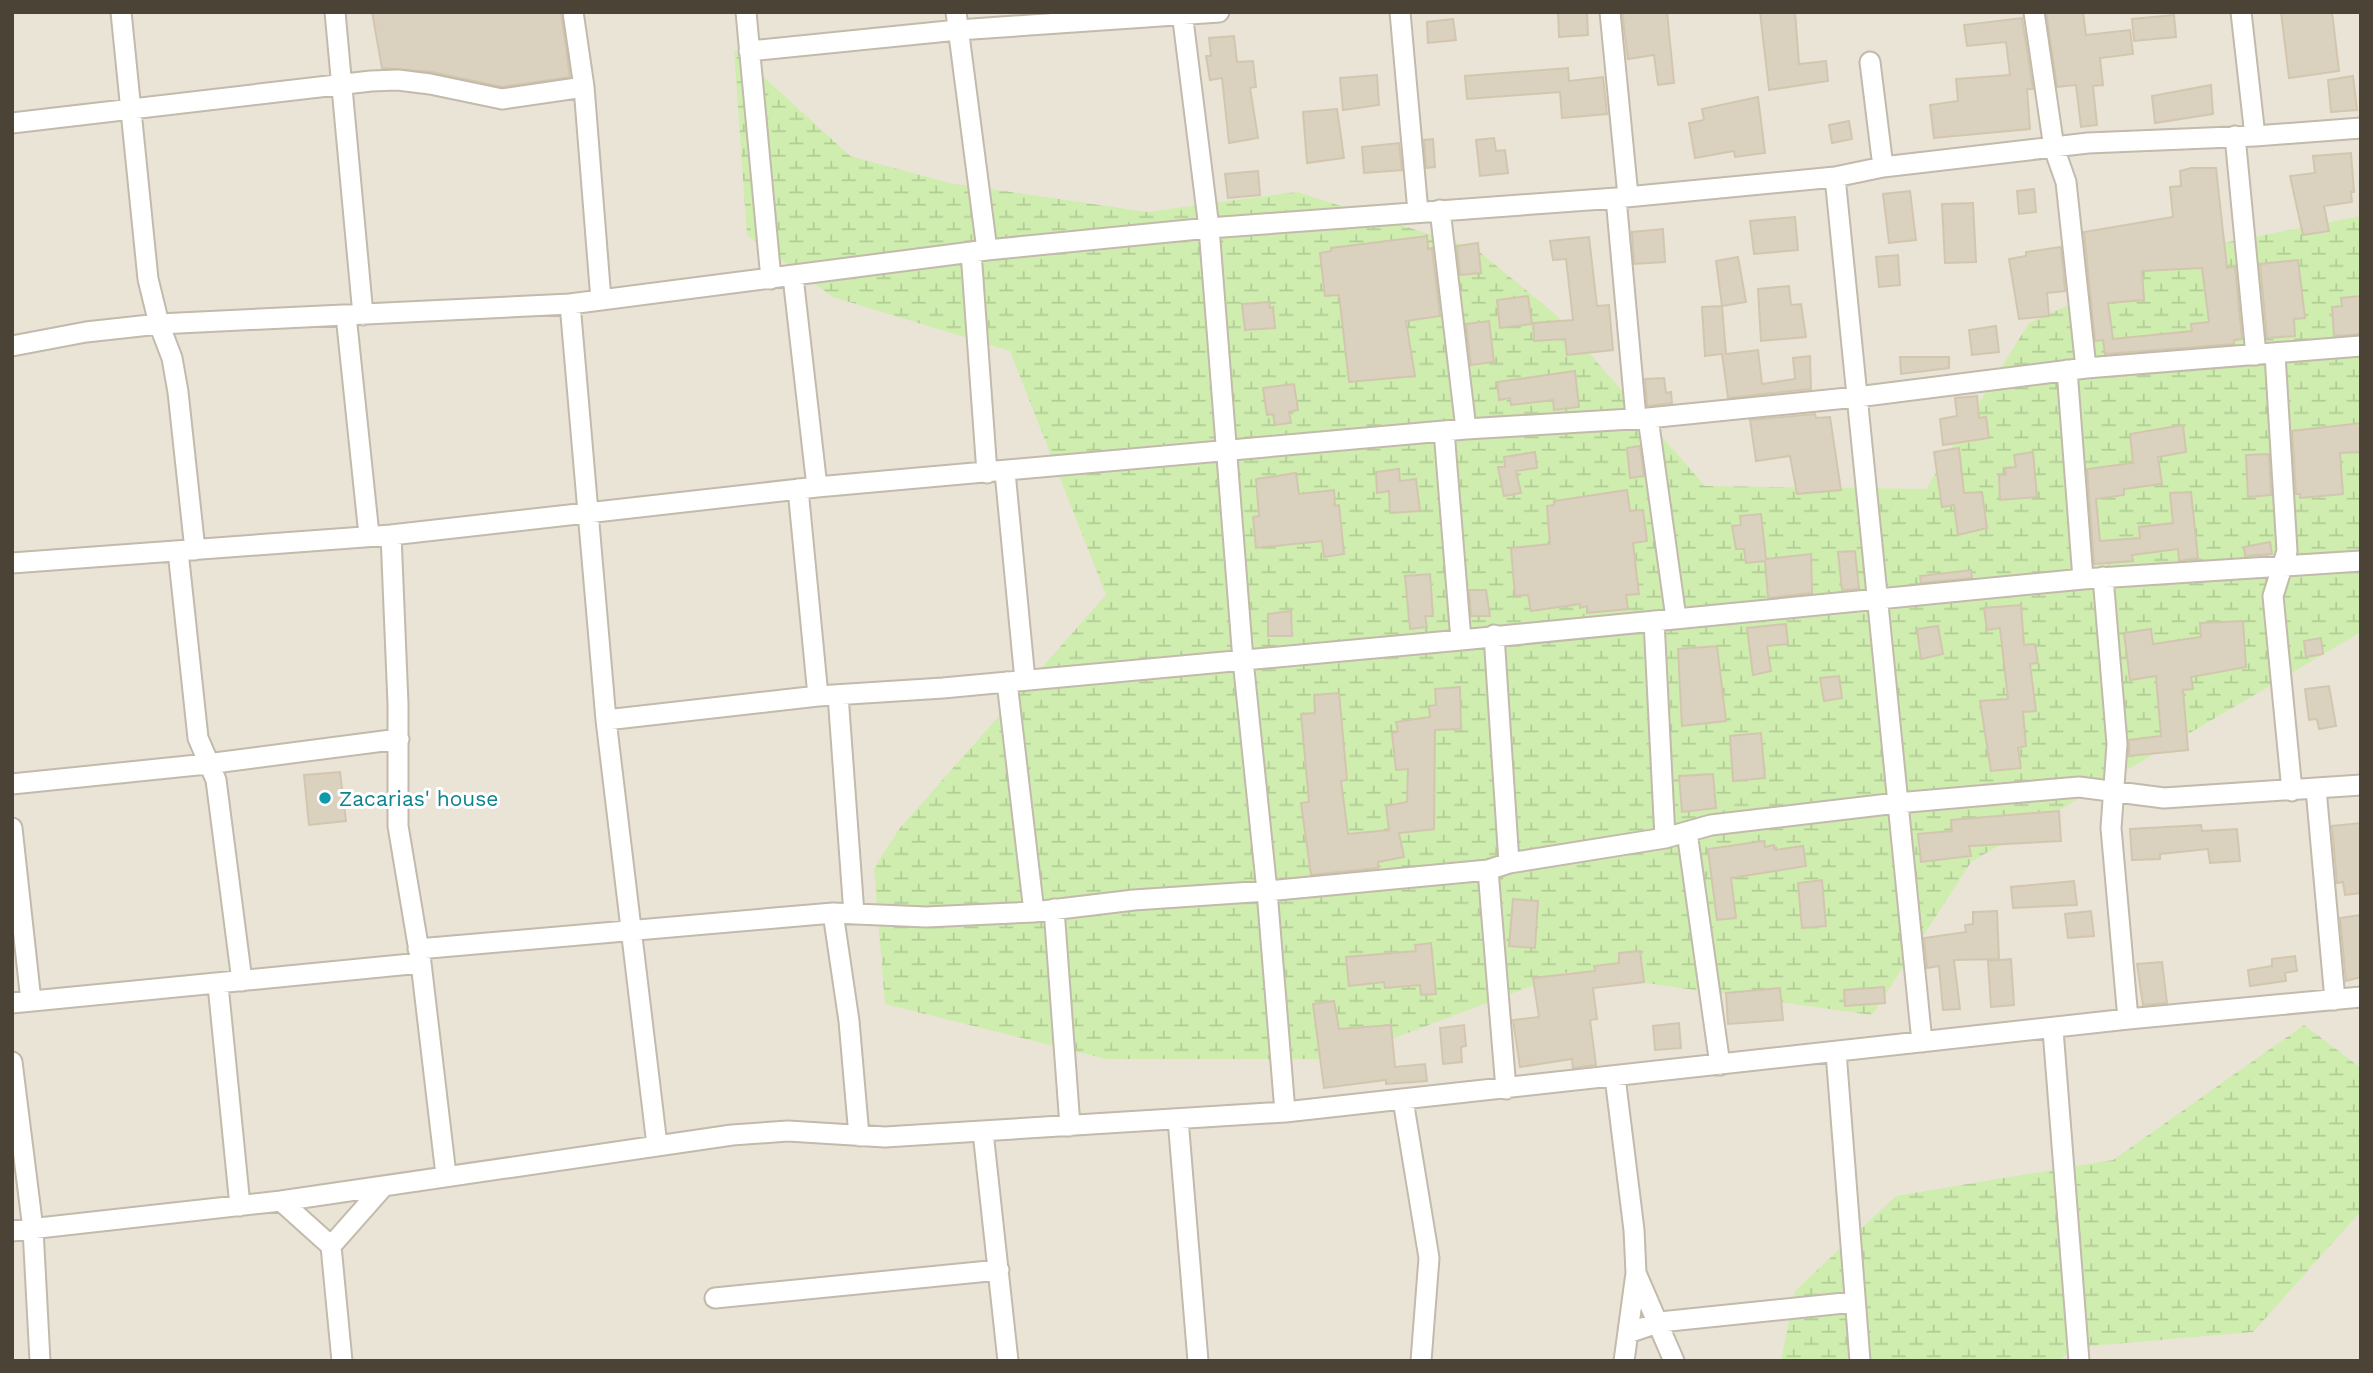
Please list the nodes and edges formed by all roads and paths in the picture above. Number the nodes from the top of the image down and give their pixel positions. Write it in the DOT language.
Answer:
graph roads {
  1 [pos="121,12"];
  2 [pos="335,12"];
  3 [pos="573,12"];
  4 [pos="746,12"];
  5 [pos="1219,12"];
  6 [pos="1400,12"];
  7 [pos="1610,12"];
  8 [pos="2034,12"];
  9 [pos="2241,12"];
  10 [pos="1182,14"];
  11 [pos="957,21"];
  12 [pos="749,51"];
  13 [pos="1870,62"];
  14 [pos="341,87"];
  15 [pos="584,87"];
  16 [pos="130,108"];
  17 [pos="12,123"];
  18 [pos="2361,128"];
  19 [pos="2245,136"];
  20 [pos="2054,148"];
  21 [pos="1883,167"];
  22 [pos="1835,177"];
  23 [pos="1622,197"];
  24 [pos="1440,210"];
  25 [pos="1418,212"];
  26 [pos="1209,228"];
  27 [pos="979,251"];
  28 [pos="793,277"];
  29 [pos="771,279"];
  30 [pos="601,300"];
  31 [pos="570,304"];
  32 [pos="354,315"];
  33 [pos="159,324"];
  34 [pos="12,346"];
  35 [pos="2361,346"];
  36 [pos="2265,355"];
  37 [pos="2077,370"];
  38 [pos="1857,397"];
  39 [pos="1642,418"];
  40 [pos="1466,429"];
  41 [pos="1444,431"];
  42 [pos="1228,450"];
  43 [pos="996,472"];
  44 [pos="808,488"];
  45 [pos="588,512"];
  46 [pos="369,535"];
  47 [pos="391,535"];
  48 [pos="186,551"];
  49 [pos="2361,561"];
  50 [pos="12,563"];
  51 [pos="2283,566"];
  52 [pos="2103,578"];
  53 [pos="2083,579"];
  54 [pos="1877,598"];
  55 [pos="1676,618"];
  56 [pos="1654,621"];
  57 [pos="1494,635"];
  58 [pos="1461,640"];
  59 [pos="1243,660"];
  60 [pos="1016,681"];
  61 [pos="828,696"];
  62 [pos="607,720"];
  63 [pos="399,739"];
  64 [pos="207,764"];
  65 [pos="12,784"];
  66 [pos="2361,785"];
  67 [pos="2316,789"];
  68 [pos="2114,791"];
  69 [pos="2292,791"];
  70 [pos="1897,803"];
  71 [pos="12,828"];
  72 [pos="1687,832"];
  73 [pos="1665,838"];
  74 [pos="1509,863"];
  75 [pos="1488,870"];
  76 [pos="1267,891"];
  77 [pos="1044,911"];
  78 [pos="833,913"];
  79 [pos="854,914"];
  80 [pos="631,929"];
  81 [pos="419,956"];
  82 [pos="242,981"];
  83 [pos="218,985"];
  84 [pos="2361,997"];
  85 [pos="2335,1000"];
  86 [pos="22,1002"];
  87 [pos="2128,1019"];
  88 [pos="2053,1030"];
  89 [pos="1922,1042"];
  90 [pos="1836,1052"];
  91 [pos="12,1062"];
  92 [pos="1720,1065"];
  93 [pos="1615,1077"];
  94 [pos="1506,1089"];
  95 [pos="1403,1100"];
  96 [pos="1285,1112"];
  97 [pos="1178,1119"];
  98 [pos="1070,1126"];
  99 [pos="983,1132"];
  100 [pos="859,1136"];
  101 [pos="657,1145"];
  102 [pos="446,1175"];
  103 [pos="384,1186"];
  104 [pos="281,1201"];
  105 [pos="240,1206"];
  106 [pos="33,1229"];
  107 [pos="12,1231"];
  108 [pos="331,1246"];
  109 [pos="999,1270"];
  110 [pos="1636,1273"];
  111 [pos="715,1298"];
  112 [pos="1854,1302"];
  113 [pos="1660,1322"];
  114 [pos="1628,1333"];
  115 [pos="40,1361"];
  116 [pos="342,1361"];
  117 [pos="1008,1361"];
  118 [pos="1198,1361"];
  119 [pos="1421,1361"];
  120 [pos="1624,1361"];
  121 [pos="1674,1361"];
  122 [pos="1860,1361"];
  123 [pos="2079,1361"];
  1 -- 16 [label="street"];
  2 -- 14 [label="street"];
  3 -- 15 [label="street"];
  4 -- 12 [label="street"];
  5 -- 10 [label="street"];
  6 -- 25 [label="street"];
  7 -- 23 [label="street"];
  8 -- 20 [label="street"];
  9 -- 19 [label="street"];
  10 -- 11 [label="street"];
  10 -- 26 [label="street"];
  11 -- 12 [label="street"];
  11 -- 27 [label="street"];
  12 -- 29 [label="street"];
  13 -- 21 [label="street"];
  14 -- 15 [label="street"];
  14 -- 16 [label="street"];
  14 -- 32 [label="street"];
  15 -- 30 [label="street"];
  16 -- 17 [label="street"];
  16 -- 33 [label="street"];
  18 -- 19 [label="street"];
  19 -- 20 [label="street"];
  19 -- 36 [label="street"];
  20 -- 21 [label="street"];
  20 -- 37 [label="street"];
  21 -- 22 [label="street"];
  22 -- 23 [label="street"];
  22 -- 38 [label="street"];
  23 -- 24 [label="street"];
  23 -- 39 [label="street"];
  24 -- 25 [label="street"];
  24 -- 40 [label="street"];
  25 -- 26 [label="street"];
  26 -- 27 [label="street"];
  26 -- 42 [label="street"];
  27 -- 28 [label="street"];
  27 -- 43 [label="street"];
  28 -- 29 [label="street"];
  28 -- 44 [label="street"];
  29 -- 30 [label="street"];
  30 -- 31 [label="street"];
  31 -- 32 [label="street"];
  31 -- 45 [label="street"];
  32 -- 33 [label="street"];
  32 -- 46 [label="street"];
  33 -- 34 [label="street"];
  33 -- 48 [label="street"];
  35 -- 36 [label="street"];
  36 -- 37 [label="street"];
  36 -- 51 [label="street"];
  37 -- 38 [label="street"];
  37 -- 53 [label="street"];
  38 -- 39 [label="street"];
  38 -- 54 [label="street"];
  39 -- 40 [label="street"];
  39 -- 55 [label="street"];
  40 -- 41 [label="street"];
  41 -- 42 [label="street"];
  41 -- 58 [label="street"];
  42 -- 43 [label="street"];
  42 -- 59 [label="street"];
  43 -- 44 [label="street"];
  43 -- 60 [label="street"];
  44 -- 45 [label="street"];
  44 -- 61 [label="street"];
  45 -- 47 [label="street"];
  45 -- 62 [label="street"];
  46 -- 47 [label="street"];
  46 -- 48 [label="street"];
  47 -- 63 [label="street"];
  48 -- 50 [label="street"];
  48 -- 64 [label="street"];
  49 -- 51 [label="street"];
  51 -- 52 [label="street"];
  51 -- 69 [label="street"];
  52 -- 53 [label="street"];
  52 -- 68 [label="street"];
  53 -- 54 [label="street"];
  54 -- 55 [label="street"];
  54 -- 70 [label="street"];
  55 -- 56 [label="street"];
  56 -- 57 [label="street"];
  56 -- 73 [label="street"];
  57 -- 58 [label="street"];
  57 -- 74 [label="street"];
  58 -- 59 [label="street"];
  59 -- 60 [label="street"];
  59 -- 76 [label="street"];
  60 -- 61 [label="street"];
  60 -- 77 [label="street"];
  61 -- 62 [label="street"];
  61 -- 79 [label="street"];
  62 -- 80 [label="street"];
  63 -- 64 [label="street"];
  63 -- 81 [label="street"];
  64 -- 65 [label="street"];
  64 -- 82 [label="street"];
  66 -- 67 [label="street"];
  67 -- 69 [label="street"];
  67 -- 85 [label="street"];
  68 -- 69 [label="street"];
  68 -- 70 [label="street"];
  68 -- 87 [label="street"];
  70 -- 72 [label="street"];
  70 -- 89 [label="street"];
  71 -- 86 [label="street"];
  72 -- 73 [label="street"];
  72 -- 92 [label="street"];
  73 -- 74 [label="street"];
  74 -- 75 [label="street"];
  75 -- 76 [label="street"];
  75 -- 94 [label="street"];
  76 -- 77 [label="street"];
  76 -- 96 [label="street"];
  77 -- 79 [label="street"];
  77 -- 98 [label="street"];
  78 -- 79 [label="street"];
  78 -- 80 [label="street"];
  78 -- 100 [label="street"];
  80 -- 81 [label="street"];
  80 -- 101 [label="street"];
  81 -- 82 [label="street"];
  81 -- 102 [label="street"];
  82 -- 83 [label="street"];
  83 -- 86 [label="street"];
  83 -- 105 [label="street"];
  84 -- 85 [label="street"];
  85 -- 87 [label="street"];
  87 -- 88 [label="street"];
  88 -- 89 [label="street"];
  88 -- 123 [label="street"];
  89 -- 90 [label="street"];
  90 -- 92 [label="street"];
  90 -- 112 [label="street"];
  91 -- 106 [label="street"];
  92 -- 93 [label="street"];
  93 -- 94 [label="street"];
  93 -- 110 [label="street"];
  94 -- 95 [label="street"];
  95 -- 96 [label="street"];
  95 -- 119 [label="street"];
  96 -- 97 [label="street"];
  97 -- 98 [label="street"];
  97 -- 118 [label="street"];
  98 -- 99 [label="street"];
  99 -- 100 [label="street"];
  99 -- 109 [label="street"];
  100 -- 101 [label="street"];
  101 -- 102 [label="street"];
  102 -- 103 [label="street"];
  103 -- 104 [label="street"];
  103 -- 108 [label="street"];
  104 -- 105 [label="street"];
  104 -- 108 [label="street"];
  105 -- 106 [label="street"];
  106 -- 107 [label="street"];
  106 -- 115 [label="street"];
  108 -- 116 [label="street"];
  109 -- 111 [label="street"];
  109 -- 117 [label="street"];
  110 -- 113 [label="street"];
  110 -- 114 [label="street"];
  112 -- 113 [label="street"];
  112 -- 122 [label="street"];
  113 -- 114 [label="street"];
  113 -- 121 [label="street"];
  114 -- 120 [label="street"];
}
